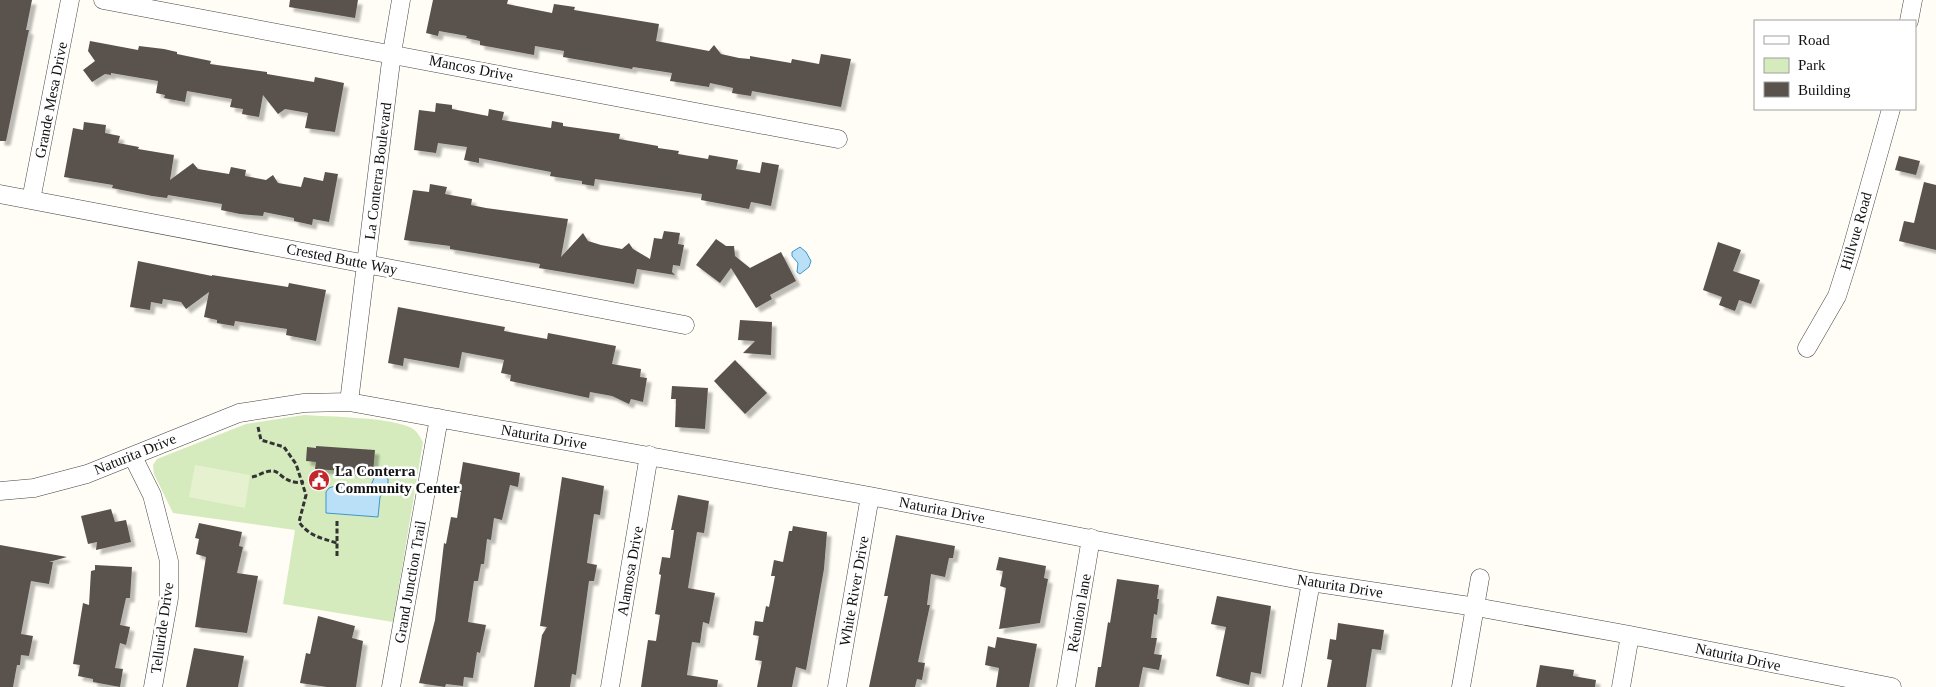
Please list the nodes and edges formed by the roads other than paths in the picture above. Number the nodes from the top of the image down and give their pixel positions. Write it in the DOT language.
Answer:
graph roads {
  1 [pos="70,0"];
  2 [pos="103,0"];
  3 [pos="401,0"];
  4 [pos="1913,0"];
  5 [pos="1909,20"];
  6 [pos="392,53"];
  7 [pos="1891,110"];
  8 [pos="838,139"];
  9 [pos="0,194"];
  10 [pos="31,200"];
  11 [pos="367,264"];
  12 [pos="685,325"];
  13 [pos="1807,348"];
  14 [pos="349,402"];
  15 [pos="438,418"];
  16 [pos="649,455"];
  17 [pos="133,457"];
  18 [pos="0,491"];
  19 [pos="870,496"];
  20 [pos="1091,538"];
  21 [pos="1480,578"];
  22 [pos="1311,582"];
  23 [pos="1476,608"];
  24 [pos="1630,635"];
  25 [pos="1833,682"];
  26 [pos="153,687"];
  27 [pos="391,687"];
  28 [pos="610,687"];
  29 [pos="837,687"];
  30 [pos="1066,687"];
  31 [pos="1292,687"];
  32 [pos="1461,687"];
  33 [pos="1621,687"];
  34 [pos="1892,687"];
  1 -- 10 [label="street, Grande Mesa Drive"];
  2 -- 6 [label="street, Mancos Drive"];
  3 -- 6 [label="street, La Conterra Boulevard"];
  4 -- 5 [label="street"];
  6 -- 8 [label="street, Mancos Drive"];
  6 -- 11 [label="street, La Conterra Boulevard"];
  7 -- 13 [label="street, Hillvue Road"];
  9 -- 10 [label="street, Crested Butte Way"];
  10 -- 11 [label="street, Crested Butte Way"];
  11 -- 12 [label="street, Crested Butte Way"];
  11 -- 14 [label="street, La Conterra Boulevard"];
  14 -- 15 [label="street, Naturita Drive"];
  14 -- 17 [label="street, Naturita Drive"];
  15 -- 16 [label="street, Naturita Drive"];
  15 -- 27 [label="street, Grand Junction Trail"];
  16 -- 19 [label="street, Naturita Drive"];
  16 -- 28 [label="street, Alamosa Drive"];
  17 -- 18 [label="street, Naturita Drive"];
  17 -- 26 [label="street, Telluride Drive"];
  19 -- 20 [label="street, Naturita Drive"];
  19 -- 29 [label="street, White River Drive"];
  20 -- 22 [label="street, Naturita Drive"];
  20 -- 30 [label="street, Réunion lane"];
  21 -- 23 [label="street"];
  22 -- 23 [label="street, Naturita Drive"];
  22 -- 31 [label="street"];
  23 -- 24 [label="street, Naturita Drive"];
  23 -- 32 [label="street"];
  24 -- 25 [label="street, Naturita Drive"];
  24 -- 33 [label="street"];
  25 -- 34 [label="street, Naturita Drive"];
}
